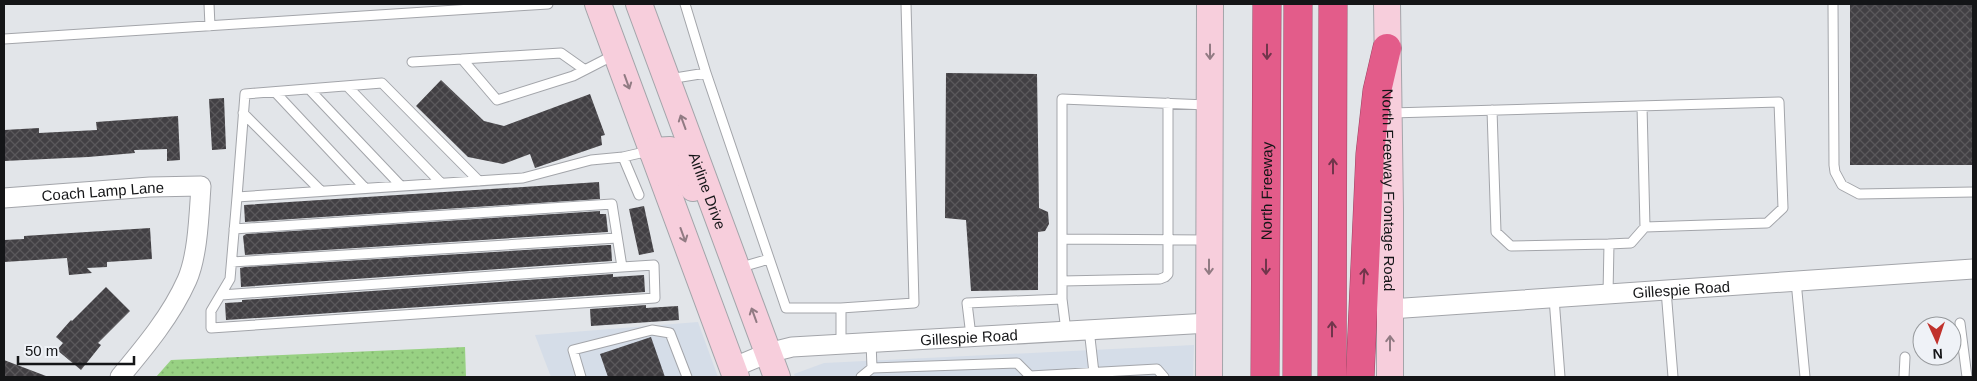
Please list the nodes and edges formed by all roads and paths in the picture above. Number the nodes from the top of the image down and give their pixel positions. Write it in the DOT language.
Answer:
graph roads {
  1 [pos="209,4"];
  2 [pos="548,4"];
  3 [pos="598,4"];
  4 [pos="639,4"];
  5 [pos="685,4"];
  6 [pos="906,4"];
  7 [pos="1210,4"];
  8 [pos="1268,4"];
  9 [pos="1298,4"];
  10 [pos="1333,4"];
  11 [pos="1387,4"];
  12 [pos="1833,4"];
  13 [pos="210,26"];
  14 [pos="4,39"];
  15 [pos="652,39"];
  16 [pos="1387,48"];
  17 [pos="616,54"];
  18 [pos="462,59"];
  19 [pos="412,62"];
  20 [pos="584,70"];
  21 [pos="706,73"];
  22 [pos="667,79"];
  23 [pos="347,86"];
  24 [pos="309,89"];
  25 [pos="275,92"];
  26 [pos="1168,103"];
  27 [pos="1209,105"];
  28 [pos="1642,106"];
  29 [pos="1492,110"];
  30 [pos="243,113"];
  31 [pos="1389,113"];
  32 [pos="652,151"];
  33 [pos="623,157"];
  34 [pos="479,181"];
  35 [pos="441,183"];
  36 [pos="400,186"];
  37 [pos="365,188"];
  38 [pos="320,191"];
  39 [pos="1973,192"];
  40 [pos="639,195"];
  41 [pos="237,197"];
  42 [pos="4,198"];
  43 [pos="712,201"];
  44 [pos="1645,227"];
  45 [pos="234,229"];
  46 [pos="617,238"];
  47 [pos="1062,239"];
  48 [pos="1167,239"];
  49 [pos="1209,240"];
  50 [pos="1609,244"];
  51 [pos="769,259"];
  52 [pos="232,262"];
  53 [pos="622,268"];
  54 [pos="736,268"];
  55 [pos="1973,270"];
  56 [pos="1062,281"];
  57 [pos="1796,281"];
  58 [pos="1666,290"];
  59 [pos="1608,294"];
  60 [pos="221,295"];
  61 [pos="1554,298"];
  62 [pos="1062,299"];
  63 [pos="841,308"];
  64 [pos="1390,309"];
  65 [pos="1209,323"];
  66 [pos="1089,330"];
  67 [pos="1066,331"];
  68 [pos="971,336"];
  69 [pos="1962,338"];
  70 [pos="871,342"];
  71 [pos="841,344"];
  72 [pos="768,353"];
  73 [pos="1905,357"];
  74 [pos="872,368"];
  75 [pos="734,373"];
  76 [pos="1094,374"];
  77 [pos="120,377"];
  78 [pos="582,377"];
  79 [pos="687,377"];
  80 [pos="777,377"];
  81 [pos="861,377"];
  82 [pos="1030,377"];
  83 [pos="1164,377"];
  84 [pos="1209,377"];
  85 [pos="1265,377"];
  86 [pos="1297,377"];
  87 [pos="1332,377"];
  88 [pos="1360,377"];
  89 [pos="1390,377"];
  90 [pos="1560,377"];
  91 [pos="1673,377"];
  92 [pos="1805,377"];
  93 [pos="1904,377"];
  94 [pos="1967,377"];
  1 -- 13 [label="lane"];
  2 -- 13 [label="lane"];
  3 -- 17 [label="main road"];
  4 -- 15 [label="main road, Airline Drive"];
  5 -- 21 [label="lane"];
  6 -- 63 [label="lane"];
  7 -- 27 [label="main road, one-way"];
  8 -- 85 [label="highway, North Freeway, one-way"];
  9 -- 86 [label="highway"];
  87 -- 10 [label="highway, one-way"];
  11 -- 16 [label="main road, North Freeway Frontage Road"];
  12 -- 39 [label="lane"];
  13 -- 14 [label="lane"];
  15 -- 17 [label="main road"];
  15 -- 22 [label="main road, Airline Drive"];
  16 -- 31 [label="main road, North Freeway Frontage Road"];
  88 -- 16 [label="highway, one-way"];
  17 -- 20 [label="lane"];
  17 -- 32 [label="main road, one-way"];
  18 -- 19 [label="lane"];
  18 -- 20 [label="lane"];
  18 -- 20 [label="lane"];
  21 -- 22 [label="lane"];
  21 -- 51 [label="lane"];
  43 -- 22 [label="main road, Airline Drive, one-way"];
  23 -- 24 [label="lane"];
  23 -- 34 [label="lane"];
  23 -- 35 [label="lane"];
  24 -- 25 [label="lane"];
  24 -- 36 [label="lane"];
  25 -- 30 [label="lane"];
  25 -- 37 [label="lane"];
  26 -- 27 [label="lane"];
  26 -- 47 [label="lane"];
  26 -- 48 [label="lane"];
  27 -- 49 [label="main road"];
  28 -- 29 [label="lane"];
  28 -- 44 [label="lane"];
  28 -- 44 [label="lane"];
  29 -- 31 [label="lane"];
  29 -- 50 [label="lane"];
  30 -- 38 [label="lane"];
  30 -- 41 [label="lane"];
  31 -- 64 [label="main road, North Freeway Frontage Road"];
  32 -- 33 [label="lane"];
  32 -- 43 [label="main road"];
  32 -- 75 [label="main road, one-way"];
  33 -- 34 [label="lane"];
  33 -- 40 [label="lane"];
  34 -- 35 [label="lane"];
  35 -- 36 [label="lane"];
  36 -- 37 [label="lane"];
  37 -- 38 [label="lane"];
  38 -- 41 [label="lane"];
  41 -- 45 [label="lane"];
  42 -- 77 [label="street, Coach Lamp Lane"];
  43 -- 54 [label="main road, Airline Drive"];
  44 -- 50 [label="lane"];
  45 -- 46 [label="lane"];
  45 -- 52 [label="lane"];
  46 -- 52 [label="lane"];
  46 -- 53 [label="lane"];
  47 -- 48 [label="lane"];
  47 -- 56 [label="lane"];
  48 -- 49 [label="lane"];
  48 -- 56 [label="lane"];
  49 -- 65 [label="main road, one-way"];
  50 -- 59 [label="lane"];
  51 -- 54 [label="lane"];
  51 -- 63 [label="lane"];
  52 -- 60 [label="lane"];
  53 -- 60 [label="lane"];
  53 -- 60 [label="lane"];
  72 -- 54 [label="main road, Airline Drive, one-way"];
  55 -- 57 [label="street, Gillespie Road"];
  56 -- 62 [label="lane"];
  57 -- 58 [label="street, Gillespie Road"];
  57 -- 92 [label="lane"];
  58 -- 59 [label="street, Gillespie Road"];
  58 -- 91 [label="lane"];
  59 -- 61 [label="street, Gillespie Road"];
  61 -- 64 [label="street, Gillespie Road"];
  61 -- 90 [label="lane"];
  62 -- 67 [label="lane"];
  62 -- 68 [label="lane"];
  63 -- 71 [label="lane"];
  89 -- 64 [label="main road, North Freeway Frontage Road, one-way"];
  65 -- 66 [label="street, Gillespie Road"];
  65 -- 84 [label="main road"];
  66 -- 67 [label="street, Gillespie Road"];
  66 -- 76 [label="lane"];
  67 -- 68 [label="street, Gillespie Road"];
  68 -- 70 [label="street, Gillespie Road"];
  69 -- 94 [label="lane"];
  70 -- 71 [label="street, Gillespie Road"];
  70 -- 74 [label="lane"];
  71 -- 72 [label="street, Gillespie Road"];
  72 -- 75 [label="street, Gillespie Road"];
  72 -- 80 [label="main road, Airline Drive"];
  73 -- 93 [label="lane"];
  74 -- 81 [label="lane"];
  74 -- 82 [label="lane"];
  76 -- 82 [label="lane"];
  76 -- 83 [label="lane"];
  78 -- 79 [label="lane"];
}
